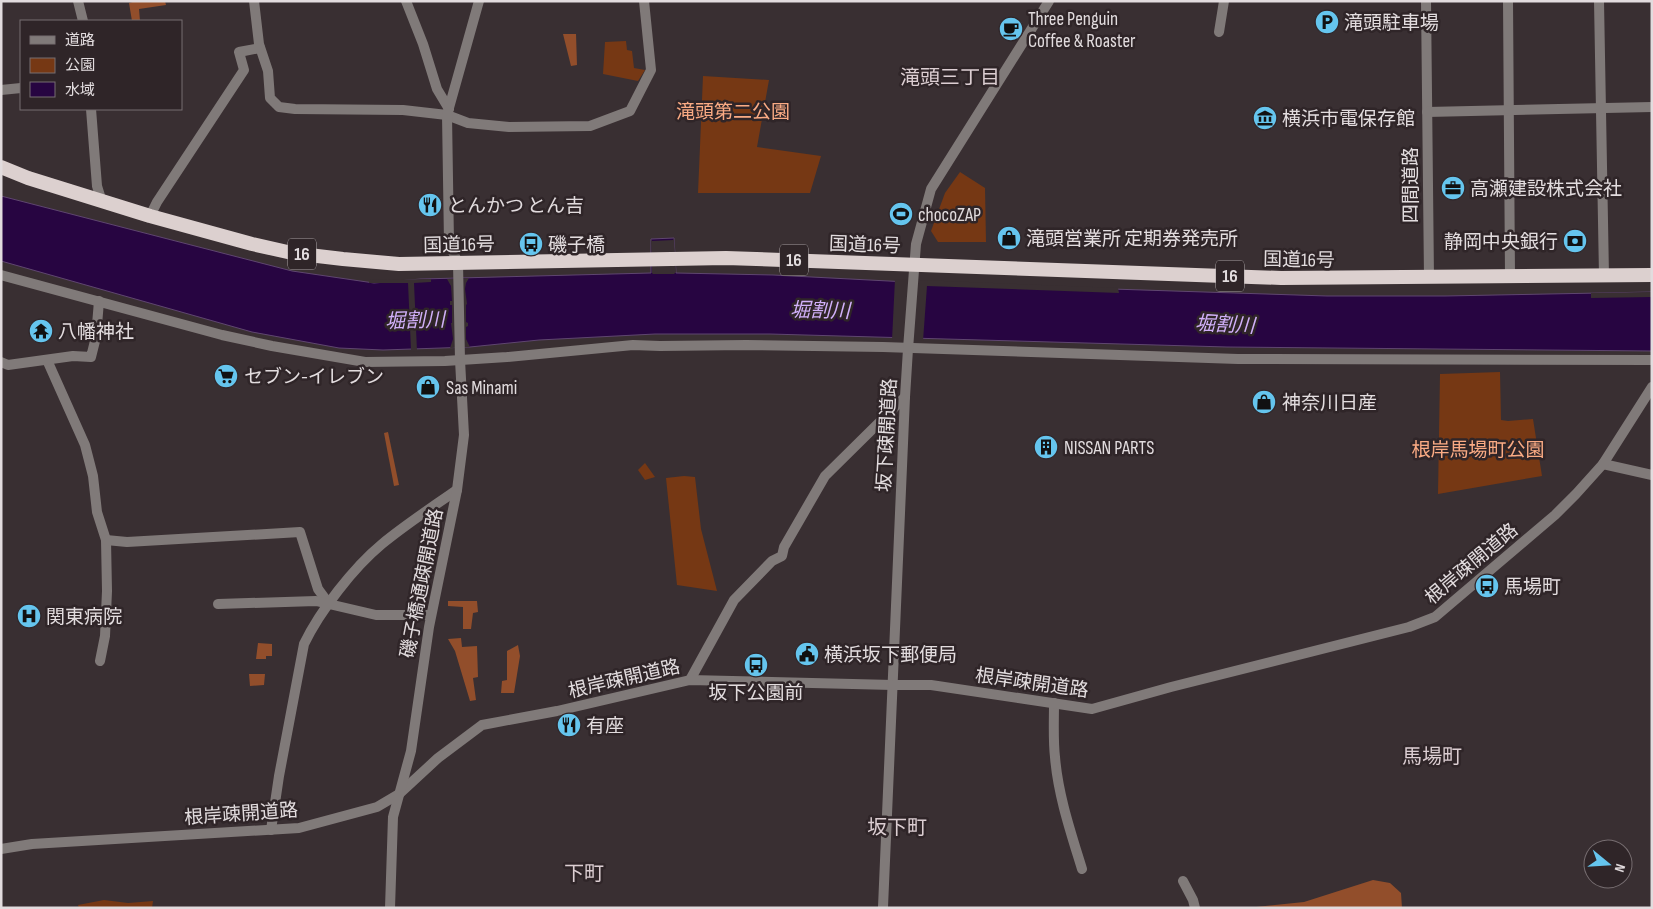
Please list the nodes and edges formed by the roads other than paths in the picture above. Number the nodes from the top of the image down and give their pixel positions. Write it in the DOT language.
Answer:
graph roads {
  1 [pos="78,1"];
  2 [pos="254,1"];
  3 [pos="406,1"];
  4 [pos="479,1"];
  5 [pos="644,1"];
  6 [pos="1049,1"];
  7 [pos="1224,1"];
  8 [pos="1426,1"];
  9 [pos="1508,1"];
  10 [pos="1599,1"];
  11 [pos="83,20"];
  12 [pos="1219,32"];
  13 [pos="260,48"];
  14 [pos="20,88"];
  15 [pos="1,90"];
  16 [pos="1652,107"];
  17 [pos="1600,108"];
  18 [pos="91,110"];
  19 [pos="1509,110"];
  20 [pos="448,112"];
  21 [pos="1427,112"];
  22 [pos="1,167"];
  23 [pos="1,174"];
  24 [pos="28,178"];
  25 [pos="101,200"];
  26 [pos="150,216"];
  27 [pos="458,263"];
  28 [pos="914,265"];
  29 [pos="1,275"];
  30 [pos="1652,275"];
  31 [pos="1510,276"];
  32 [pos="1604,276"];
  33 [pos="1429,278"];
  34 [pos="99,301"];
  35 [pos="909,345"];
  36 [pos="47,360"];
  37 [pos="460,360"];
  38 [pos="1652,360"];
  39 [pos="1,362"];
  40 [pos="1652,387"];
  41 [pos="905,397"];
  42 [pos="1603,464"];
  43 [pos="1652,475"];
  44 [pos="457,490"];
  45 [pos="106,540"];
  46 [pos="218,604"];
  47 [pos="329,604"];
  48 [pos="431,615"];
  49 [pos="100,661"];
  50 [pos="690,680"];
  51 [pos="893,685"];
  52 [pos="1054,703"];
  53 [pos="399,794"];
  54 [pos="271,830"];
  55 [pos="1,849"];
  56 [pos="1082,869"];
  57 [pos="1183,881"];
  58 [pos="883,907"];
  59 [pos="390,908"];
  60 [pos="1195,908"];
  1 -- 11 [label="street"];
  2 -- 13 [label="street"];
  3 -- 20 [label="street"];
  4 -- 20 [label="street"];
  5 -- 20 [label="street"];
  6 -- 28 [label="street, 坂下疎開道路"];
  7 -- 12 [label="street"];
  8 -- 21 [label="street, 四間道路"];
  9 -- 19 [label="street"];
  10 -- 17 [label="street"];
  13 -- 20 [label="street"];
  13 -- 26 [label="street"];
  14 -- 15 [label="street"];
  16 -- 17 [label="street"];
  17 -- 19 [label="street"];
  17 -- 32 [label="street"];
  18 -- 25 [label="street"];
  19 -- 21 [label="street"];
  19 -- 31 [label="street"];
  20 -- 27 [label="street"];
  21 -- 33 [label="street, 四間道路"];
  22 -- 24 [label="highway, 国道16号 / 16"];
  23 -- 24 [label="highway, 国道16号 / 16"];
  24 -- 25 [label="highway, 国道16号 / 16"];
  25 -- 26 [label="highway, 国道16号 / 16"];
  26 -- 27 [label="highway, 国道16号 / 16"];
  27 -- 28 [label="highway, 国道16号 / 16"];
  27 -- 37 [label="street, 磯子橋通疎開道路"];
  28 -- 33 [label="highway, 国道16号 / 16"];
  28 -- 35 [label="street, 坂下疎開道路"];
  29 -- 34 [label="street"];
  30 -- 32 [label="highway, 国道16号 / 16"];
  31 -- 32 [label="highway, 国道16号 / 16"];
  31 -- 33 [label="highway, 国道16号 / 16"];
  34 -- 36 [label="street"];
  34 -- 37 [label="street"];
  35 -- 37 [label="street"];
  35 -- 38 [label="street"];
  35 -- 41 [label="street, 坂下疎開道路"];
  36 -- 39 [label="street"];
  36 -- 45 [label="street"];
  37 -- 44 [label="street, 磯子橋通疎開道路"];
  40 -- 42 [label="street, 根岸疎開道路"];
  41 -- 50 [label="street"];
  41 -- 51 [label="street, 坂下疎開道路"];
  42 -- 43 [label="street"];
  42 -- 52 [label="street, 根岸疎開道路"];
  44 -- 47 [label="street"];
  44 -- 48 [label="street, 磯子橋通疎開道路"];
  45 -- 47 [label="street"];
  45 -- 49 [label="street"];
  46 -- 47 [label="street"];
  47 -- 48 [label="street"];
  47 -- 54 [label="street"];
  48 -- 53 [label="street, 磯子橋通疎開道路"];
  50 -- 51 [label="street, 根岸疎開道路"];
  50 -- 53 [label="street, 根岸疎開道路"];
  51 -- 52 [label="street, 根岸疎開道路"];
  51 -- 58 [label="street, 坂下疎開道路"];
  52 -- 56 [label="street"];
  53 -- 54 [label="street, 根岸疎開道路"];
  53 -- 59 [label="street, 磯子橋通疎開道路"];
  54 -- 55 [label="street, 根岸疎開道路"];
  57 -- 60 [label="street"];
}
